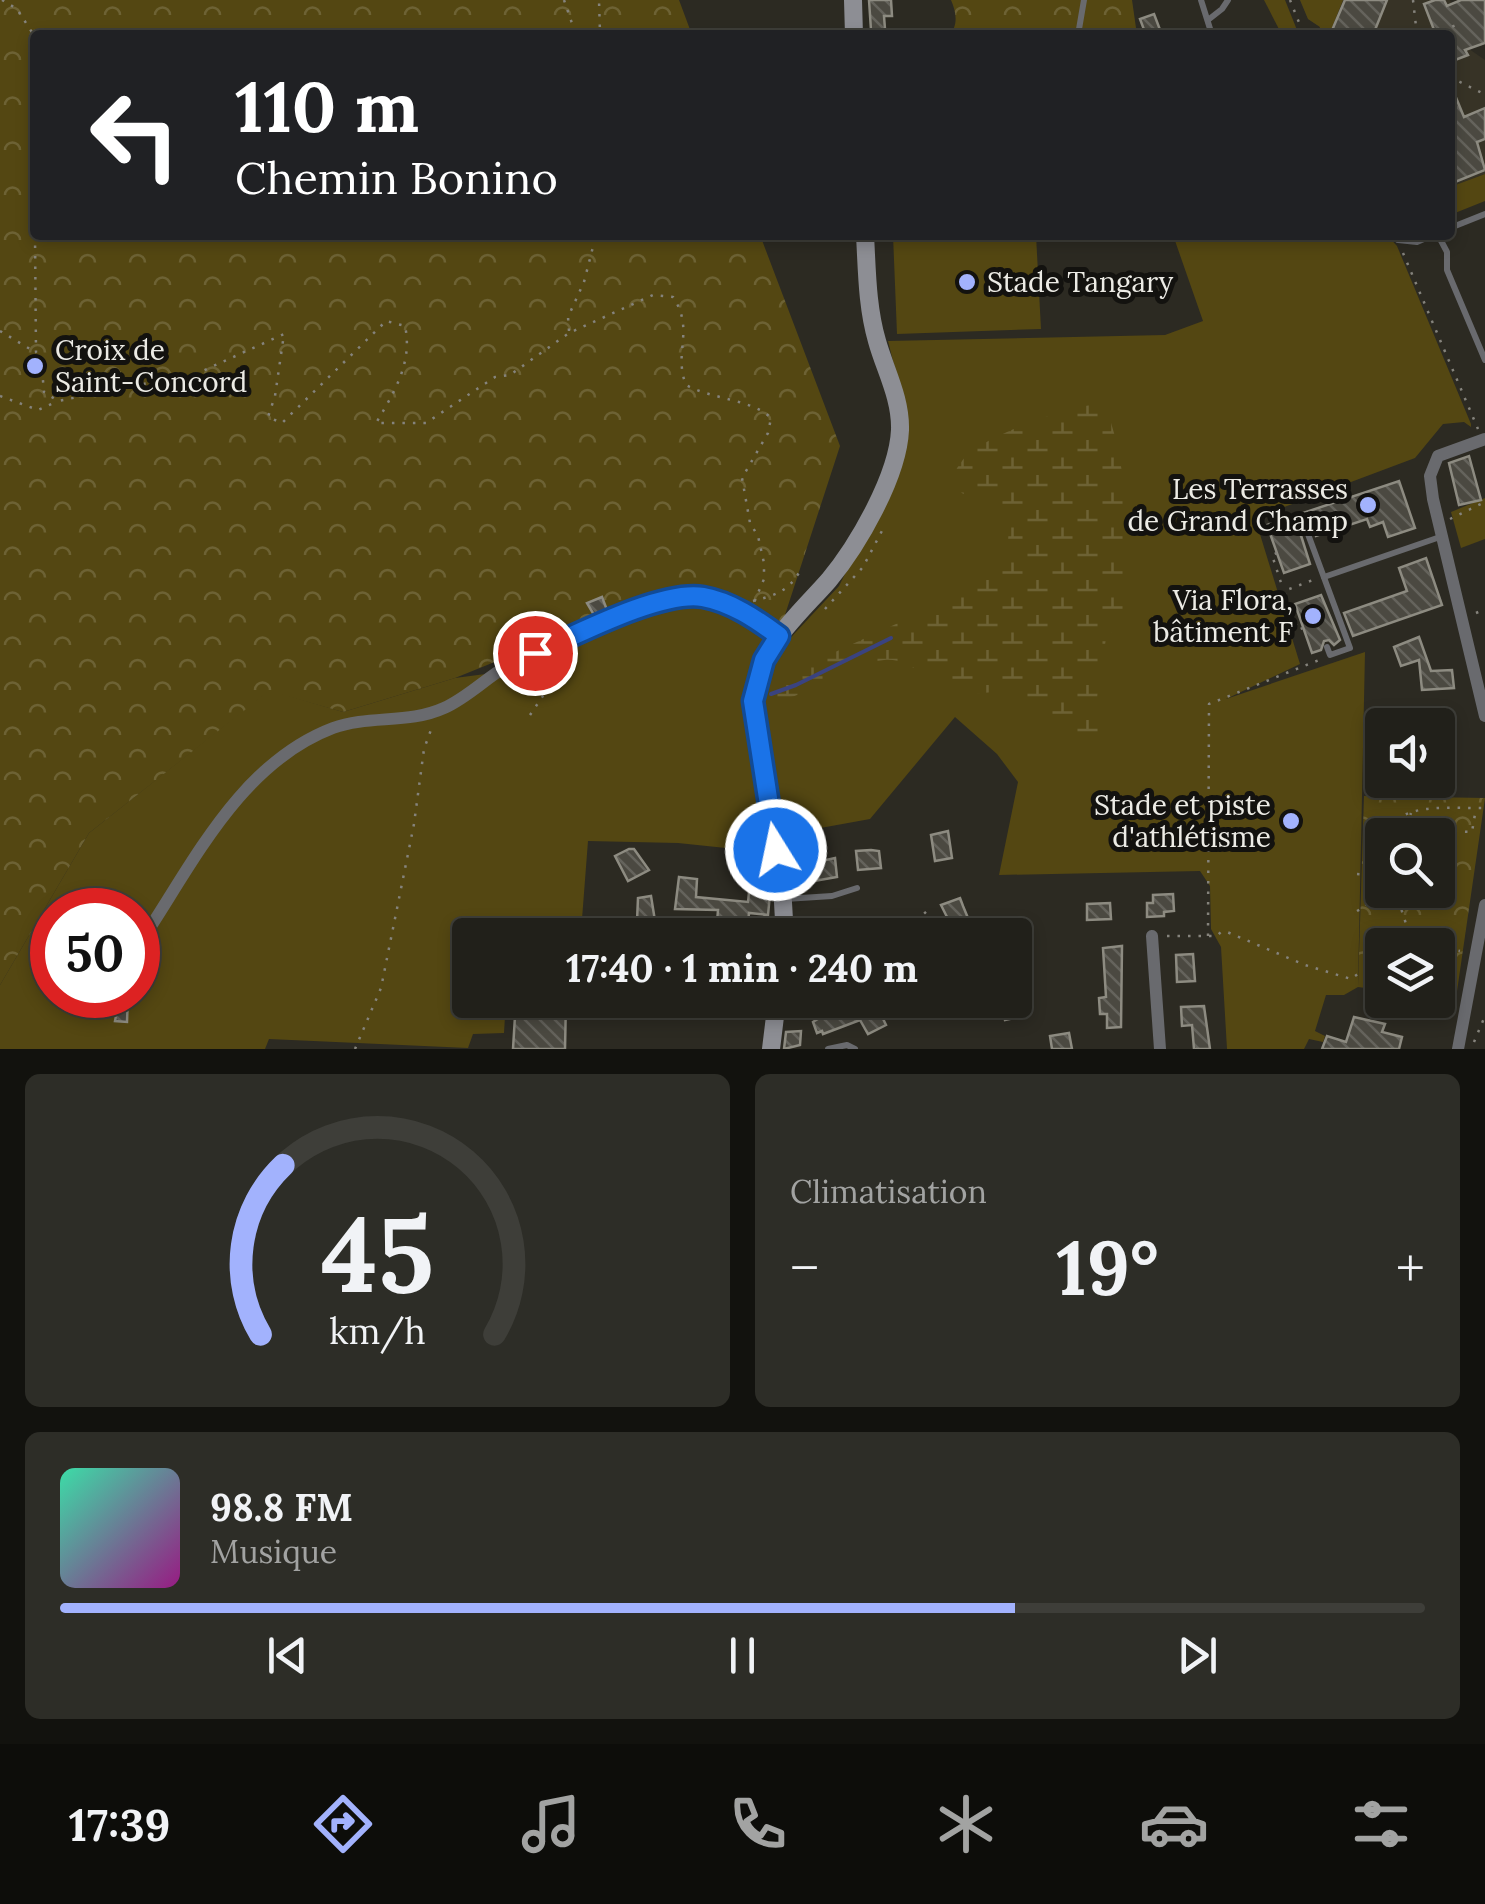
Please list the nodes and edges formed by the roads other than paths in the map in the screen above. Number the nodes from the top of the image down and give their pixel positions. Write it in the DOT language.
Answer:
graph roads {
  1 [pos="853,0"];
  2 [pos="1084,0"];
  3 [pos="1200,0"];
  4 [pos="1228,0"];
  5 [pos="1207,20"];
  6 [pos="854,30"];
  7 [pos="1079,30"];
  8 [pos="1210,30"];
  9 [pos="1485,214"];
  10 [pos="1455,226"];
  11 [pos="865,240"];
  12 [pos="1398,240"];
  13 [pos="1422,240"];
  14 [pos="1439,240"];
  15 [pos="1485,360"];
  16 [pos="1484,440"];
  17 [pos="1313,523"];
  18 [pos="1440,537"];
  19 [pos="1324,577"];
  20 [pos="779,636"];
  21 [pos="1329,651"];
  22 [pos="1485,716"];
  23 [pos="858,888"];
  24 [pos="783,898"];
  25 [pos="1485,905"];
  26 [pos="160,912"];
  27 [pos="784,918"];
  28 [pos="1152,936"];
  29 [pos="1481,955"];
  30 [pos="774,1018"];
  31 [pos="771,1049"];
  32 [pos="828,1049"];
  33 [pos="856,1049"];
  34 [pos="1160,1049"];
  35 [pos="1458,1049"];
  1 -- 6 [label="main road"];
  2 -- 7 [label="lane"];
  3 -- 5 [label="lane"];
  4 -- 5 [label="lane"];
  5 -- 8 [label="lane"];
  9 -- 10 [label="lane"];
  11 -- 20 [label="main road"];
  12 -- 13 [label="lane"];
  14 -- 15 [label="lane"];
  16 -- 18 [label="street"];
  17 -- 19 [label="lane"];
  18 -- 19 [label="lane"];
  18 -- 22 [label="street"];
  19 -- 21 [label="lane"];
  20 -- 24 [label="main road"];
  20 -- 26 [label="street"];
  23 -- 24 [label="lane"];
  24 -- 27 [label="main road"];
  25 -- 29 [label="street"];
  28 -- 34 [label="street"];
  29 -- 35 [label="street"];
  30 -- 31 [label="main road"];
  32 -- 33 [label="lane"];
}
